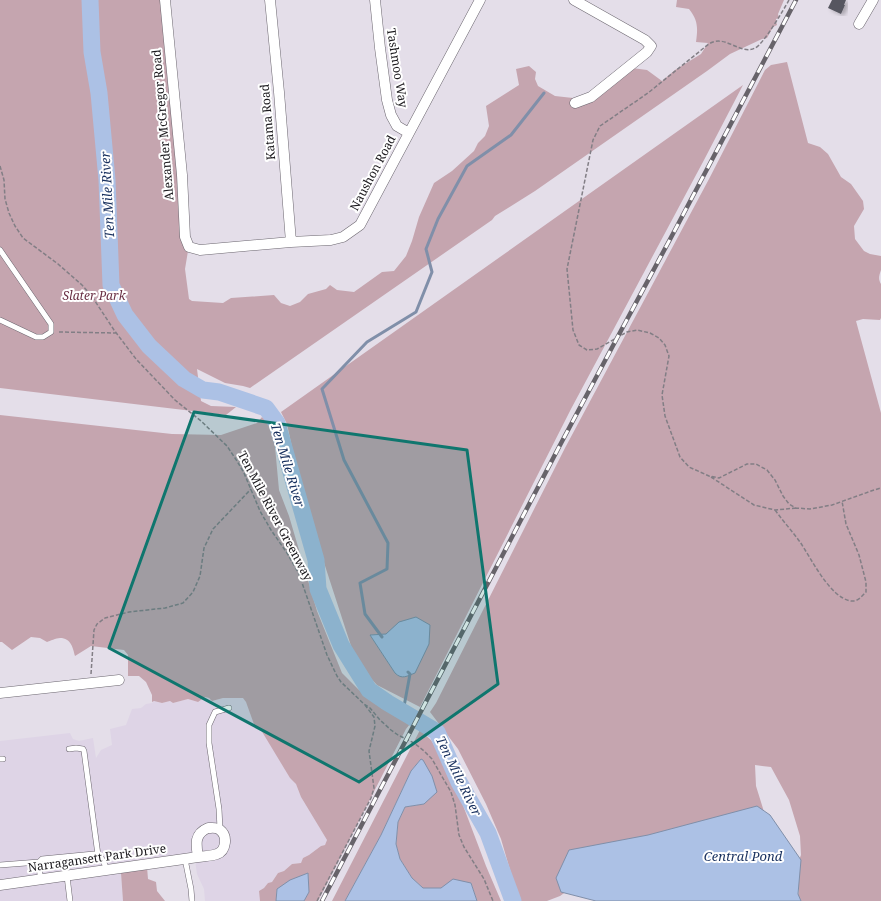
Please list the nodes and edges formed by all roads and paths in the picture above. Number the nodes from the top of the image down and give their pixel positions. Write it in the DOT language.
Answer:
graph roads {
  1 [pos="164,0"];
  2 [pos="270,0"];
  3 [pos="376,0"];
  4 [pos="480,0"];
  5 [pos="574,0"];
  6 [pos="789,0"];
  7 [pos="873,0"];
  8 [pos="859,24"];
  9 [pos="575,103"];
  10 [pos="409,133"];
  11 [pos="0,166"];
  12 [pos="291,242"];
  13 [pos="189,247"];
  14 [pos="0,250"];
  15 [pos="0,320"];
  16 [pos="51,332"];
  17 [pos="116,333"];
  18 [pos="709,476"];
  19 [pos="881,488"];
  20 [pos="251,489"];
  21 [pos="842,501"];
  22 [pos="796,508"];
  23 [pos="775,510"];
  24 [pos="119,680"];
  25 [pos="91,683"];
  26 [pos="0,693"];
  27 [pos="364,704"];
  28 [pos="229,708"];
  29 [pos="69,749"];
  30 [pos="220,829"];
  31 [pos="98,854"];
  32 [pos="198,857"];
  33 [pos="185,859"];
  34 [pos="39,862"];
  35 [pos="0,865"];
  36 [pos="107,870"];
  37 [pos="67,876"];
  38 [pos="40,879"];
  39 [pos="0,885"];
  40 [pos="70,901"];
  41 [pos="192,901"];
  42 [pos="317,901"];
  43 [pos="493,901"];
  1 -- 13 [label="street, Alexander McGregor Road"];
  2 -- 12 [label="street, Katama Road"];
  3 -- 10 [label="street, Tashmoo Way"];
  4 -- 10 [label="street, Naushon Road"];
  5 -- 9 [label="street"];
  6 -- 18 [label="path"];
  7 -- 8 [label="street"];
  10 -- 12 [label="street, Naushon Road"];
  11 -- 17 [label="path, Ten Mile River Greenway"];
  12 -- 13 [label="street, Naushon Road"];
  14 -- 16 [label="lane"];
  15 -- 16 [label="lane"];
  16 -- 17 [label="path"];
  17 -- 20 [label="path, Ten Mile River Greenway"];
  18 -- 22 [label="path"];
  18 -- 23 [label="path"];
  19 -- 21 [label="path"];
  20 -- 25 [label="path"];
  20 -- 27 [label="path, Ten Mile River Greenway"];
  21 -- 22 [label="path"];
  21 -- 23 [label="path"];
  22 -- 23 [label="path"];
  24 -- 25 [label="street"];
  25 -- 26 [label="street"];
  27 -- 42 [label="path"];
  27 -- 43 [label="path, Ten Mile River Greenway"];
  28 -- 30 [label="lane"];
  29 -- 31 [label="lane"];
  30 -- 32 [label="street"];
  30 -- 32 [label="street, Narragansett Park Drive"];
  31 -- 34 [label="lane"];
  31 -- 36 [label="lane"];
  32 -- 33 [label="street, Narragansett Park Drive"];
  33 -- 36 [label="street, Narragansett Park Drive"];
  33 -- 41 [label="lane"];
  34 -- 35 [label="lane"];
  34 -- 38 [label="lane"];
  36 -- 37 [label="street, Narragansett Park Drive"];
  37 -- 38 [label="street, Narragansett Park Drive"];
  37 -- 40 [label="lane"];
  38 -- 39 [label="street, Narragansett Park Drive"];
}
